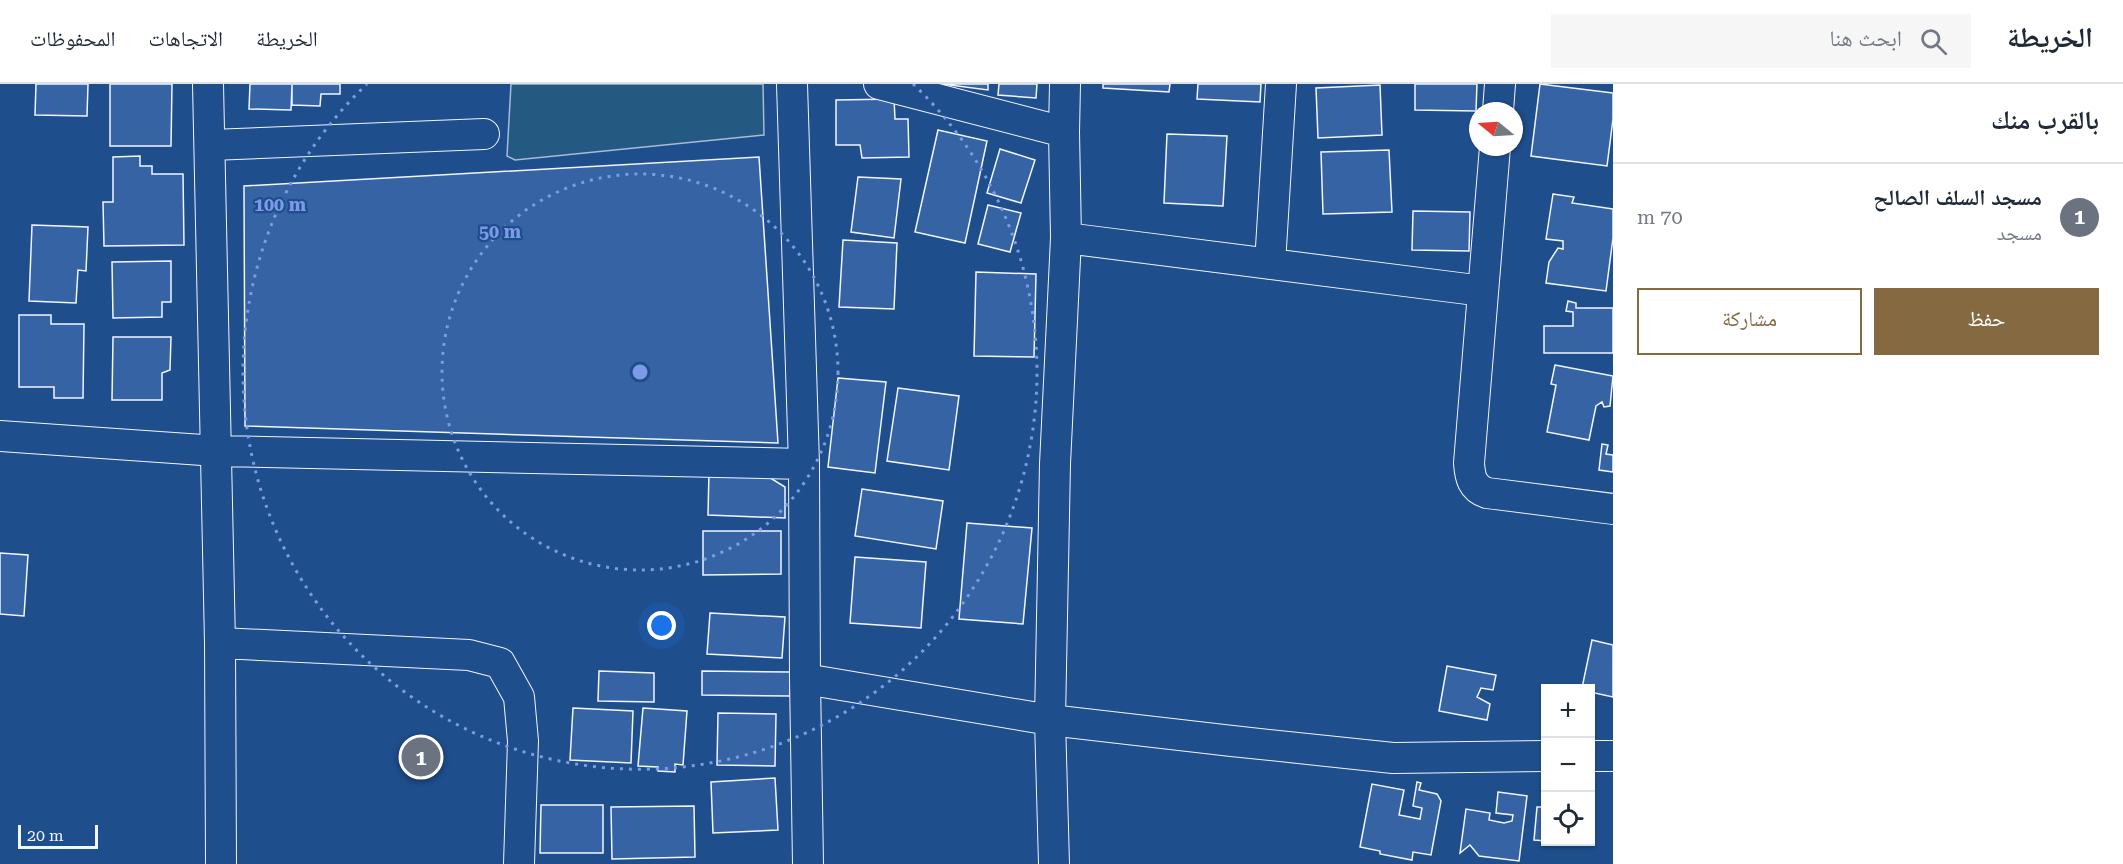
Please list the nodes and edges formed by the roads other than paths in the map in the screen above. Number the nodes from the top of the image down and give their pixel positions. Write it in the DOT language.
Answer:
graph roads {
  1 [pos="208,84"];
  2 [pos="792,84"];
  3 [pos="879,84"];
  4 [pos="1065,84"];
  5 [pos="1281,84"];
  6 [pos="1500,84"];
  7 [pos="1499,102"];
  8 [pos="1064,132"];
  9 [pos="484,134"];
  10 [pos="211,145"];
  11 [pos="1494,156"];
  12 [pos="1066,238"];
  13 [pos="1270,264"];
  14 [pos="1483,291"];
  15 [pos="0,436"];
  16 [pos="217,451"];
  17 [pos="804,464"];
  18 [pos="1613,509"];
  19 [pos="220,643"];
  20 [pos="805,679"];
  21 [pos="1050,720"];
  22 [pos="1541,756"];
  23 [pos="1595,756"];
  24 [pos="1613,756"];
  25 [pos="220,864"];
  26 [pos="519,864"];
  27 [pos="808,864"];
  28 [pos="1054,864"];
  1 -- 10 [label="street"];
  2 -- 17 [label="street"];
  3 -- 8 [label="street"];
  4 -- 8 [label="street"];
  5 -- 13 [label="street"];
  6 -- 7 [label="street"];
  8 -- 12 [label="street"];
  9 -- 10 [label="street"];
  10 -- 16 [label="street"];
  11 -- 14 [label="street"];
  12 -- 13 [label="street"];
  12 -- 21 [label="street"];
  13 -- 14 [label="street"];
  14 -- 18 [label="street"];
  15 -- 16 [label="street"];
  16 -- 17 [label="street"];
  16 -- 19 [label="street"];
  17 -- 20 [label="street"];
  19 -- 25 [label="street"];
  19 -- 26 [label="street"];
  20 -- 21 [label="street"];
  20 -- 27 [label="street"];
  21 -- 22 [label="street"];
  21 -- 28 [label="street"];
  23 -- 24 [label="street"];
}
